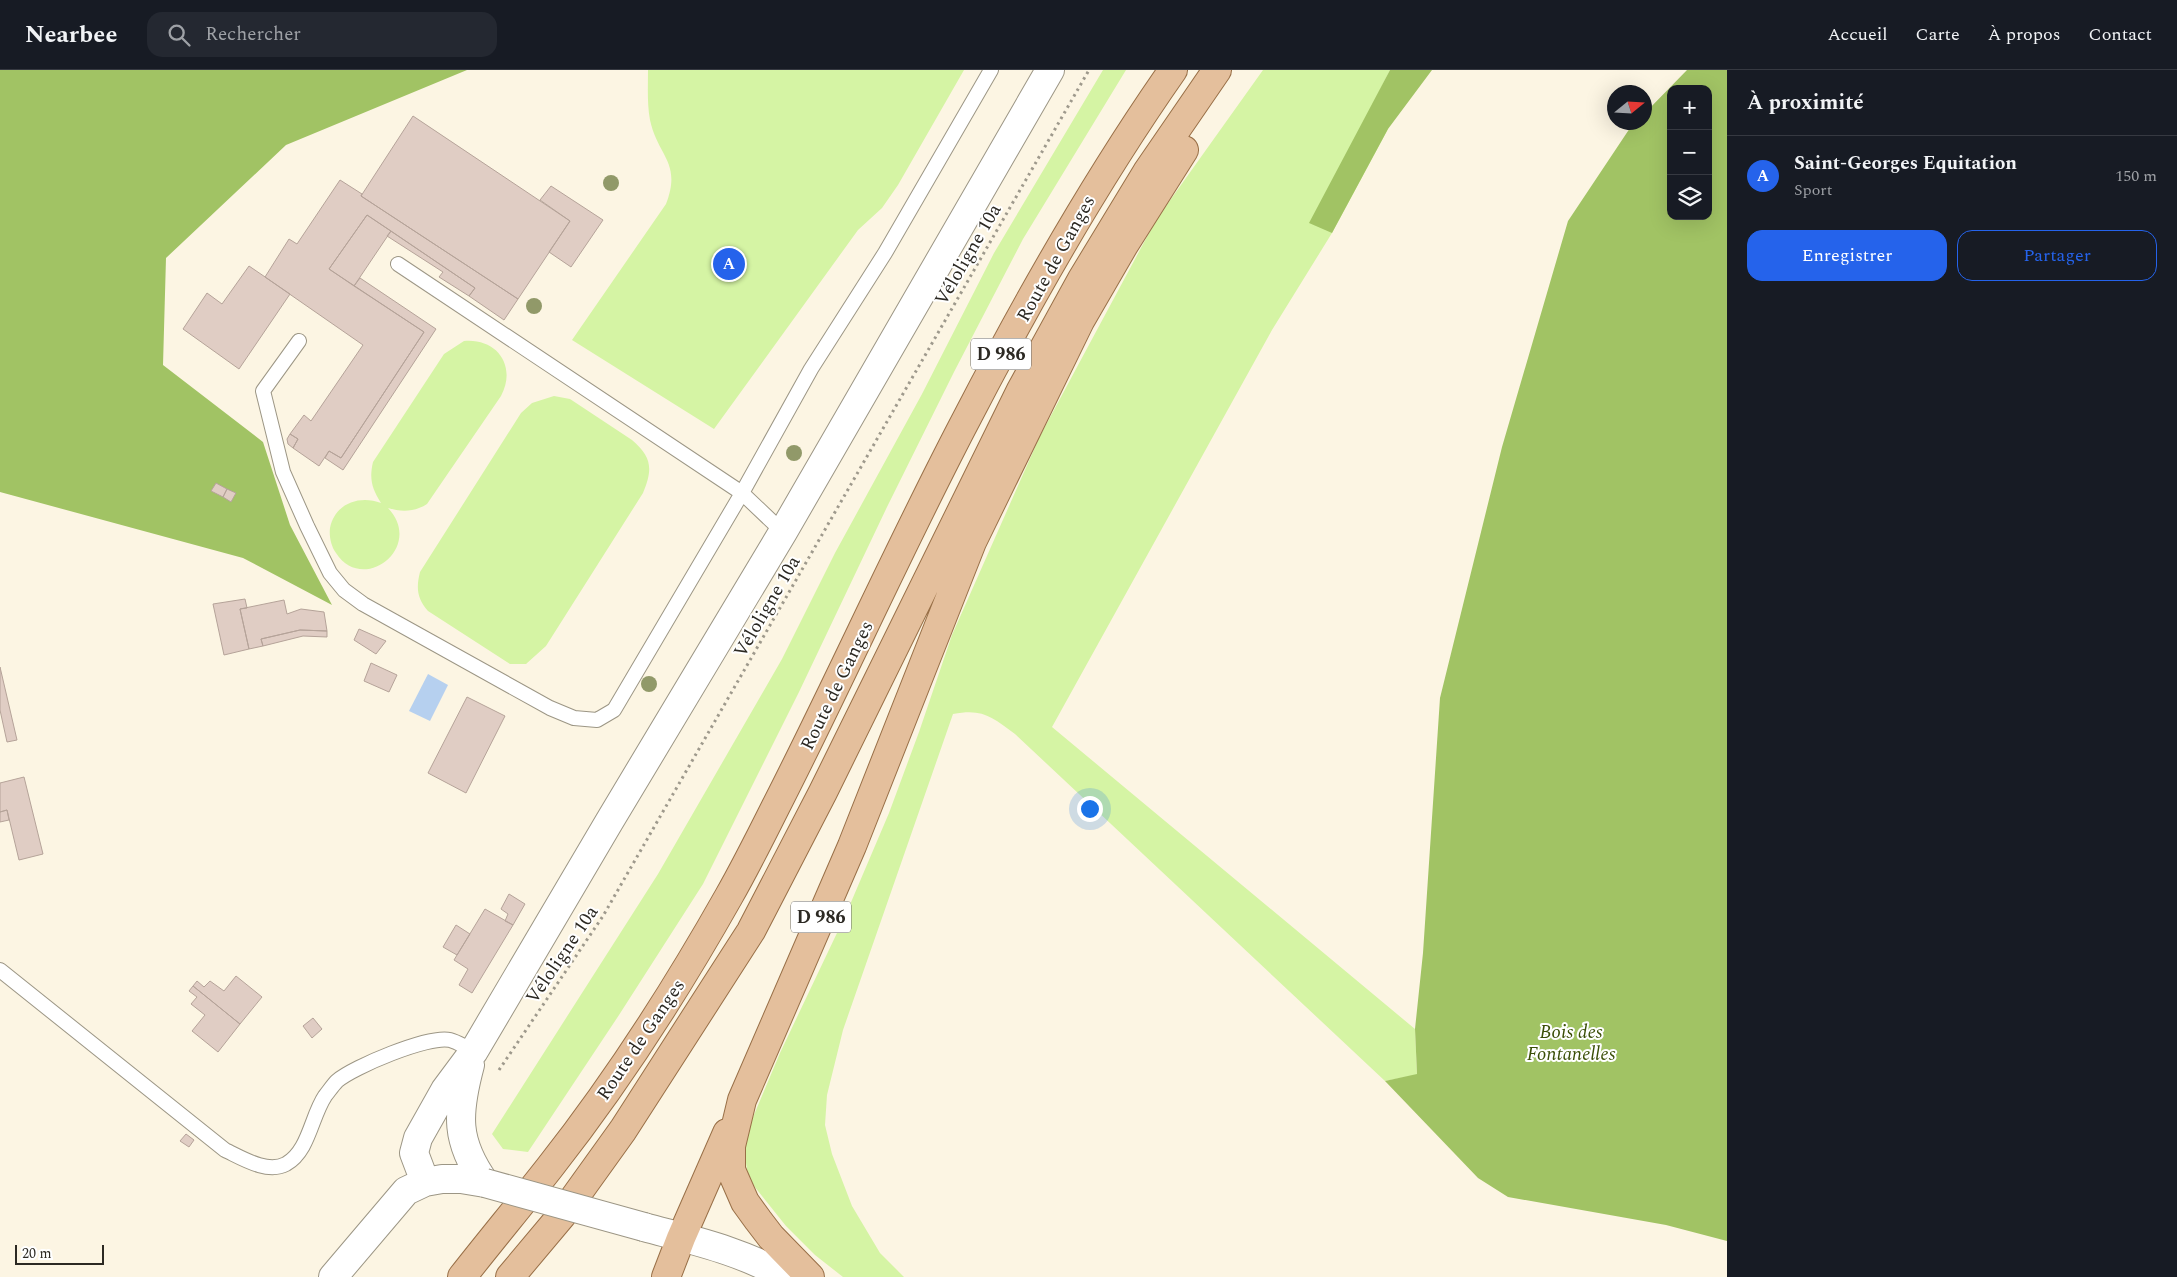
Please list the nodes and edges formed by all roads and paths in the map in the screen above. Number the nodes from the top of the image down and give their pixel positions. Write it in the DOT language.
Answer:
graph roads {
  1 [pos="991,70"];
  2 [pos="1050,70"];
  3 [pos="1089,70"];
  4 [pos="1173,70"];
  5 [pos="1217,70"];
  6 [pos="1231,70"];
  7 [pos="398,264"];
  8 [pos="299,341"];
  9 [pos="742,493"];
  10 [pos="783,532"];
  11 [pos="0,970"];
  12 [pos="471,1063"];
  13 [pos="742,1100"];
  14 [pos="462,1139"];
  15 [pos="434,1180"];
  16 [pos="485,1184"];
  17 [pos="681,1238"];
  18 [pos="333,1277"];
  19 [pos="462,1277"];
  20 [pos="510,1277"];
  21 [pos="666,1277"];
  22 [pos="784,1277"];
  23 [pos="810,1277"];
  1 -- 9 [label="lane"];
  2 -- 10 [label="street"];
  3 -- 12 [label="path, Véloligne 10a"];
  4 -- 19 [label="main road, Route de Ganges / D 986"];
  5 -- 20 [label="main road, Route de Ganges / D 986"];
  6 -- 13 [label="main road, D 986"];
  7 -- 9 [label="lane"];
  8 -- 9 [label="lane"];
  9 -- 10 [label="lane"];
  10 -- 12 [label="street"];
  11 -- 12 [label="lane"];
  12 -- 14 [label="street"];
  12 -- 15 [label="street"];
  13 -- 17 [label="main road, D 986"];
  13 -- 23 [label="main road, D 986"];
  14 -- 15 [label="street"];
  14 -- 16 [label="street"];
  15 -- 16 [label="street"];
  15 -- 18 [label="street"];
  16 -- 17 [label="street, bridge"];
  17 -- 21 [label="main road, D 986"];
  17 -- 22 [label="street"];
}
